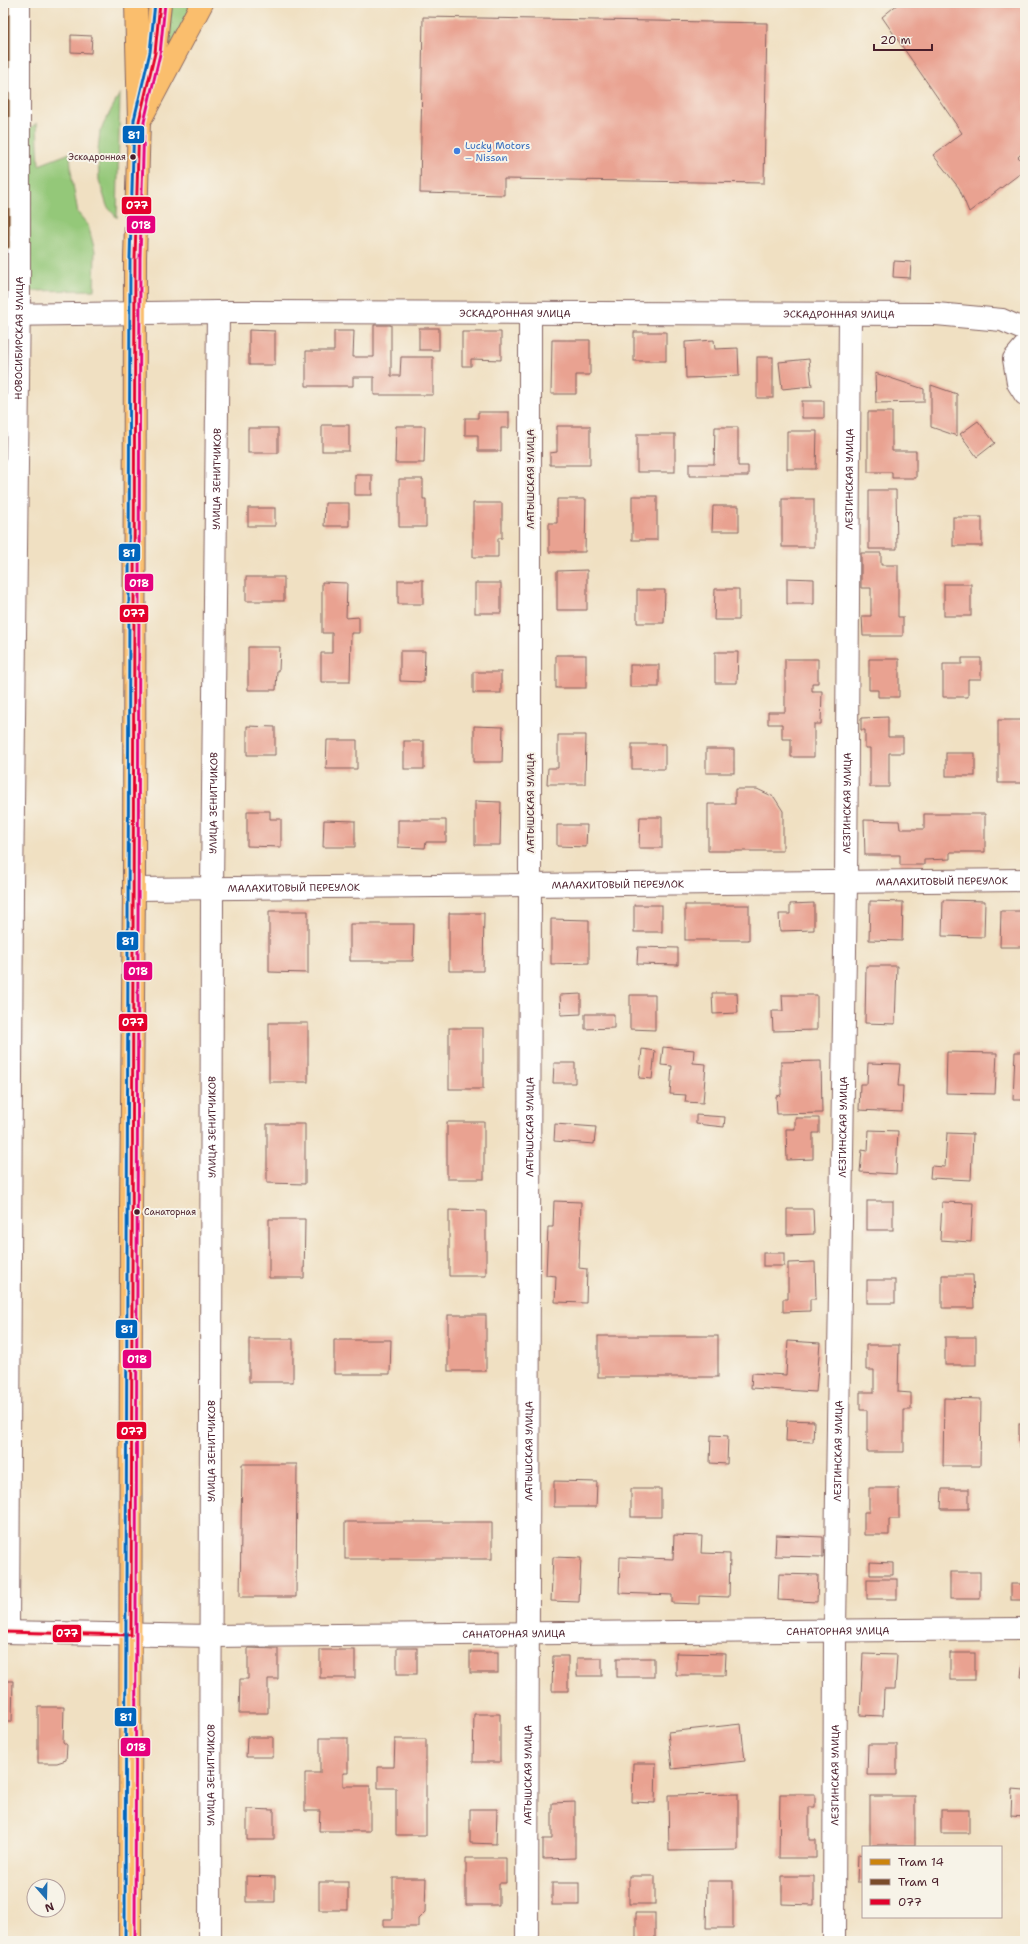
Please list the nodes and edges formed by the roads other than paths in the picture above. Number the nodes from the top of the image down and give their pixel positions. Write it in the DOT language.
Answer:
graph roads {
  1 [pos="19,3"];
  2 [pos="136,3"];
  3 [pos="160,3"];
  4 [pos="202,3"];
  5 [pos="139,121"];
  6 [pos="218,312"];
  7 [pos="136,313"];
  8 [pos="530,314"];
  9 [pos="850,314"];
  10 [pos="11,315"];
  11 [pos="1025,330"];
  12 [pos="1025,346"];
  13 [pos="1025,394"];
  14 [pos="1025,880"];
  15 [pos="846,883"];
  16 [pos="530,886"];
  17 [pos="134,888"];
  18 [pos="212,889"];
  19 [pos="8,890"];
  20 [pos="1025,1629"];
  21 [pos="835,1630"];
  22 [pos="6,1632"];
  23 [pos="527,1634"];
  24 [pos="131,1635"];
  25 [pos="211,1636"];
  26 [pos="130,1941"];
  27 [pos="210,1941"];
  28 [pos="527,1941"];
  29 [pos="834,1941"];
  1 -- 10 [label="street, НОВОСИБИРСКАЯ УЛИЦА"];
  2 -- 5 [label="main road"];
  3 -- 5 [label="main road"];
  4 -- 5 [label="main road"];
  5 -- 7 [label="main road"];
  6 -- 7 [label="street, ЭСКАДРОННАЯ УЛИЦА"];
  6 -- 8 [label="street, ЭСКАДРОННАЯ УЛИЦА"];
  6 -- 18 [label="street, УЛИЦА ЗЕНИТЧИКОВ"];
  7 -- 10 [label="street, ЭСКАДРОННАЯ УЛИЦА"];
  7 -- 17 [label="main road"];
  8 -- 9 [label="street, ЭСКАДРОННАЯ УЛИЦА"];
  8 -- 16 [label="street, ЛАТЫШСКАЯ УЛИЦА"];
  9 -- 11 [label="street, ЭСКАДРОННАЯ УЛИЦА"];
  9 -- 15 [label="street, ЛЕЗГИНСКАЯ УЛИЦА"];
  10 -- 19 [label="street, НОВОСИБИРСКАЯ УЛИЦА"];
  12 -- 13 [label="street"];
  14 -- 15 [label="street, МАЛАХИТОВЫЙ ПЕРЕУЛОК"];
  15 -- 16 [label="street, МАЛАХИТОВЫЙ ПЕРЕУЛОК"];
  15 -- 21 [label="street, ЛЕЗГИНСКАЯ УЛИЦА"];
  16 -- 18 [label="street, МАЛАХИТОВЫЙ ПЕРЕУЛОК"];
  16 -- 23 [label="street, ЛАТЫШСКАЯ УЛИЦА"];
  17 -- 18 [label="street, МАЛАХИТОВЫЙ ПЕРЕУЛОК"];
  17 -- 24 [label="main road"];
  18 -- 25 [label="street, УЛИЦА ЗЕНИТЧИКОВ"];
  19 -- 22 [label="street, НОВОСИБИРСКАЯ УЛИЦА"];
  20 -- 21 [label="street, САНАТОРНАЯ УЛИЦА"];
  21 -- 23 [label="street, САНАТОРНАЯ УЛИЦА"];
  21 -- 29 [label="street, ЛЕЗГИНСКАЯ УЛИЦА"];
  22 -- 24 [label="street, САНАТОРНАЯ УЛИЦА"];
  23 -- 25 [label="street, САНАТОРНАЯ УЛИЦА"];
  23 -- 28 [label="street, ЛАТЫШСКАЯ УЛИЦА"];
  24 -- 25 [label="street, САНАТОРНАЯ УЛИЦА"];
  24 -- 26 [label="main road"];
  25 -- 27 [label="street, УЛИЦА ЗЕНИТЧИКОВ"];
}
